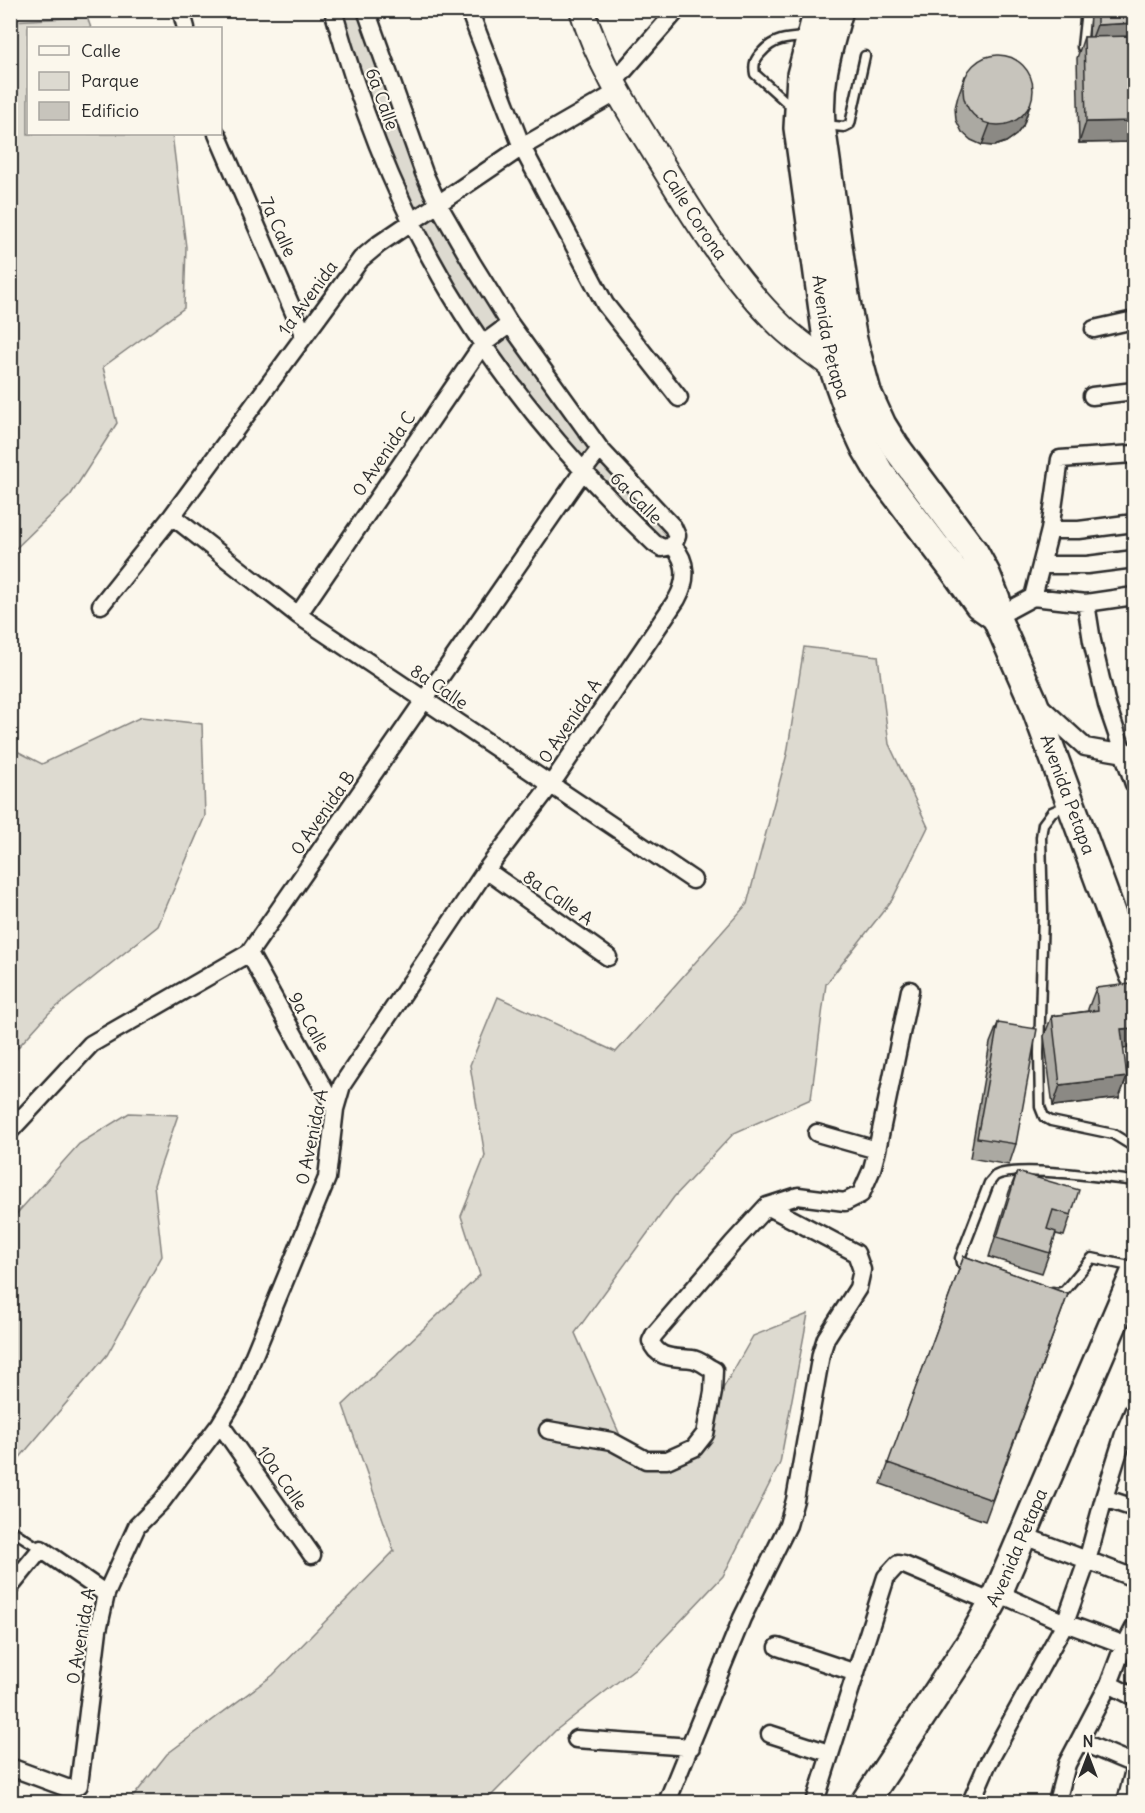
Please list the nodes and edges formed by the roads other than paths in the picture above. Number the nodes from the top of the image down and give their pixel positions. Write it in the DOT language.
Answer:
graph roads {
  1 [pos="181,10"];
  2 [pos="333,10"];
  3 [pos="366,10"];
  4 [pos="469,10"];
  5 [pos="582,10"];
  6 [pos="677,10"];
  7 [pos="818,10"];
  8 [pos="839,10"];
  9 [pos="1086,10"];
  10 [pos="186,27"];
  11 [pos="810,37"];
  12 [pos="1100,51"];
  13 [pos="865,56"];
  14 [pos="616,86"];
  15 [pos="810,119"];
  16 [pos="217,135"];
  17 [pos="522,147"];
  18 [pos="438,204"];
  19 [pos="413,223"];
  20 [pos="1134,320"];
  21 [pos="510,324"];
  22 [pos="1094,329"];
  23 [pos="304,336"];
  24 [pos="483,344"];
  25 [pos="846,365"];
  26 [pos="1134,391"];
  27 [pos="1092,396"];
  28 [pos="679,398"];
  29 [pos="600,450"];
  30 [pos="1134,454"];
  31 [pos="582,471"];
  32 [pos="172,516"];
  33 [pos="1134,523"];
  34 [pos="1050,530"];
  35 [pos="673,546"];
  36 [pos="1134,559"];
  37 [pos="1041,565"];
  38 [pos="1134,596"];
  39 [pos="1033,597"];
  40 [pos="1086,603"];
  41 [pos="101,605"];
  42 [pos="298,615"];
  43 [pos="996,617"];
  44 [pos="425,701"];
  45 [pos="1034,701"];
  46 [pos="1130,752"];
  47 [pos="1134,784"];
  48 [pos="550,786"];
  49 [pos="1071,803"];
  50 [pos="486,870"];
  51 [pos="693,880"];
  52 [pos="249,953"];
  53 [pos="608,957"];
  54 [pos="1134,975"];
  55 [pos="910,990"];
  56 [pos="335,1109"];
  57 [pos="10,1131"];
  58 [pos="818,1133"];
  59 [pos="1134,1147"];
  60 [pos="877,1150"];
  61 [pos="1134,1181"];
  62 [pos="767,1206"];
  63 [pos="1134,1267"];
  64 [pos="982,1270"];
  65 [pos="1134,1275"];
  66 [pos="1047,1290"];
  67 [pos="1134,1410"];
  68 [pos="220,1424"];
  69 [pos="548,1430"];
  70 [pos="1129,1436"];
  71 [pos="1104,1498"];
  72 [pos="1134,1508"];
  73 [pos="13,1531"];
  74 [pos="1024,1536"];
  75 [pos="41,1549"];
  76 [pos="312,1555"];
  77 [pos="1087,1560"];
  78 [pos="1134,1578"];
  79 [pos="10,1587"];
  80 [pos="106,1593"];
  81 [pos="994,1597"];
  82 [pos="1065,1623"];
  83 [pos="1134,1628"];
  84 [pos="1125,1645"];
  85 [pos="778,1647"];
  86 [pos="856,1672"];
  87 [pos="1109,1684"];
  88 [pos="1134,1697"];
  89 [pos="770,1734"];
  90 [pos="576,1739"];
  91 [pos="1079,1741"];
  92 [pos="691,1747"];
  93 [pos="829,1753"];
  94 [pos="1134,1764"];
  95 [pos="10,1767"];
  96 [pos="1134,1770"];
  97 [pos="1060,1801"];
  98 [pos="667,1803"];
  99 [pos="814,1803"];
  100 [pos="865,1803"];
  101 [pos="972,1803"];
  102 [pos="1126,1803"];
  1 -- 10 [label="street"];
  2 -- 19 [label="street, 6a Calle"];
  3 -- 18 [label="street, 6a Calle"];
  4 -- 17 [label="street"];
  5 -- 14 [label="street, Calle Corona"];
  6 -- 14 [label="street, 1a Avenida"];
  7 -- 11 [label="main road, Avenida Petapa"];
  8 -- 15 [label="main road, Avenida Petapa"];
  9 -- 12 [label="lane"];
  11 -- 15 [label="main road, Avenida Petapa"];
  11 -- 15 [label="lane"];
  13 -- 15 [label="lane"];
  14 -- 17 [label="street, 1a Avenida"];
  14 -- 25 [label="street, Calle Corona"];
  15 -- 25 [label="main road, Avenida Petapa"];
  16 -- 23 [label="street, 7a Calle"];
  17 -- 18 [label="street, 1a Avenida"];
  17 -- 28 [label="street"];
  18 -- 19 [label="street, 1a Avenida"];
  18 -- 21 [label="street, 6a Calle"];
  19 -- 23 [label="street, 1a Avenida"];
  19 -- 24 [label="street, 6a Calle"];
  20 -- 22 [label="street"];
  21 -- 24 [label="street, 0 Avenida C"];
  21 -- 29 [label="street, 6a Calle"];
  23 -- 32 [label="street, 1a Avenida"];
  24 -- 31 [label="street, 6a Calle"];
  24 -- 42 [label="street, 0 Avenida C"];
  25 -- 43 [label="main road, Avenida Petapa"];
  26 -- 27 [label="street"];
  29 -- 31 [label="street, 0 Avenida B"];
  29 -- 35 [label="street, 6a Calle"];
  30 -- 34 [label="street"];
  31 -- 35 [label="street, 6a Calle"];
  31 -- 44 [label="street, 0 Avenida B"];
  32 -- 41 [label="street, 1a Avenida"];
  32 -- 42 [label="street, 8a Calle"];
  33 -- 34 [label="street"];
  34 -- 37 [label="street"];
  35 -- 48 [label="street, 0 Avenida A"];
  36 -- 37 [label="street"];
  37 -- 39 [label="street"];
  38 -- 40 [label="street"];
  39 -- 40 [label="street"];
  39 -- 43 [label="street"];
  40 -- 46 [label="street"];
  42 -- 44 [label="street, 8a Calle"];
  43 -- 45 [label="main road, Avenida Petapa"];
  44 -- 48 [label="street, 8a Calle"];
  44 -- 52 [label="street, 0 Avenida B"];
  45 -- 46 [label="street"];
  45 -- 49 [label="main road, Avenida Petapa"];
  46 -- 47 [label="street"];
  48 -- 50 [label="street, 0 Avenida A"];
  48 -- 51 [label="street, 8a Calle"];
  49 -- 54 [label="main road, Avenida Petapa"];
  49 -- 59 [label="lane"];
  50 -- 53 [label="street, 8a Calle A"];
  50 -- 56 [label="street, 0 Avenida A"];
  52 -- 56 [label="street, 9a Calle"];
  52 -- 57 [label="street, 0 Avenida B"];
  55 -- 60 [label="street"];
  56 -- 68 [label="street, 0 Avenida A"];
  58 -- 60 [label="street"];
  60 -- 62 [label="street"];
  61 -- 64 [label="lane"];
  62 -- 69 [label="street"];
  62 -- 92 [label="street"];
  63 -- 66 [label="lane"];
  65 -- 74 [label="main road, Avenida Petapa"];
  67 -- 70 [label="street"];
  68 -- 76 [label="street, 10a Calle"];
  68 -- 80 [label="street, 0 Avenida A"];
  70 -- 71 [label="street"];
  71 -- 72 [label="street"];
  71 -- 77 [label="street"];
  73 -- 75 [label="lane"];
  74 -- 77 [label="street"];
  74 -- 81 [label="main road, Avenida Petapa"];
  75 -- 79 [label="street"];
  75 -- 80 [label="street"];
  77 -- 78 [label="street"];
  77 -- 82 [label="street"];
  80 -- 95 [label="street, 0 Avenida A"];
  81 -- 82 [label="street"];
  81 -- 86 [label="street"];
  81 -- 100 [label="main road, Avenida Petapa"];
  82 -- 84 [label="street"];
  82 -- 101 [label="street"];
  83 -- 84 [label="street"];
  84 -- 87 [label="street"];
  85 -- 86 [label="street"];
  86 -- 93 [label="street"];
  87 -- 88 [label="street"];
  87 -- 91 [label="street"];
  89 -- 93 [label="street"];
  90 -- 92 [label="street"];
  91 -- 94 [label="street"];
  91 -- 97 [label="street"];
  92 -- 98 [label="street"];
  93 -- 99 [label="street"];
  96 -- 102 [label="street"];
}
